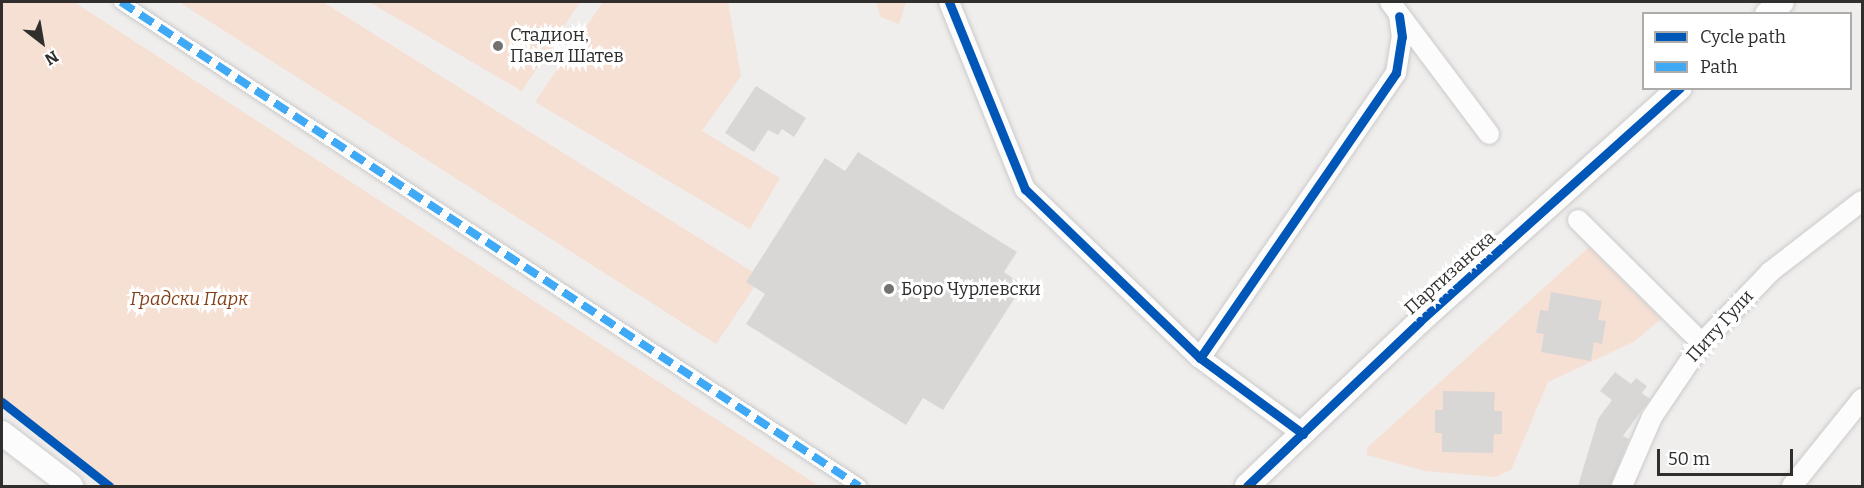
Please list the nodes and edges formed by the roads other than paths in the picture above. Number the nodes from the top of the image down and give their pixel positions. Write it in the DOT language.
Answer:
graph roads {
  1 [pos="121,2"];
  2 [pos="949,2"];
  3 [pos="1782,2"];
  4 [pos="1394,9"];
  5 [pos="1770,12"];
  6 [pos="1678,90"];
  7 [pos="1490,134"];
  8 [pos="1863,201"];
  9 [pos="1578,220"];
  10 [pos="1702,343"];
  11 [pos="1200,358"];
  12 [pos="1863,399"];
  13 [pos="2,433"];
  14 [pos="1303,434"];
  15 [pos="71,486"];
  16 [pos="859,486"];
  17 [pos="1247,486"];
  18 [pos="1622,486"];
  19 [pos="1792,486"];
  1 -- 16 [label="street"];
  2 -- 11 [label="street"];
  3 -- 5 [label="street"];
  4 -- 7 [label="street"];
  4 -- 11 [label="street"];
  6 -- 14 [label="street, Партизанска"];
  8 -- 10 [label="street, Питу Гули"];
  9 -- 10 [label="street"];
  10 -- 18 [label="street, Питу Гули"];
  11 -- 14 [label="street"];
  12 -- 19 [label="street"];
  13 -- 15 [label="street"];
  14 -- 17 [label="street, Партизанска"];
}
